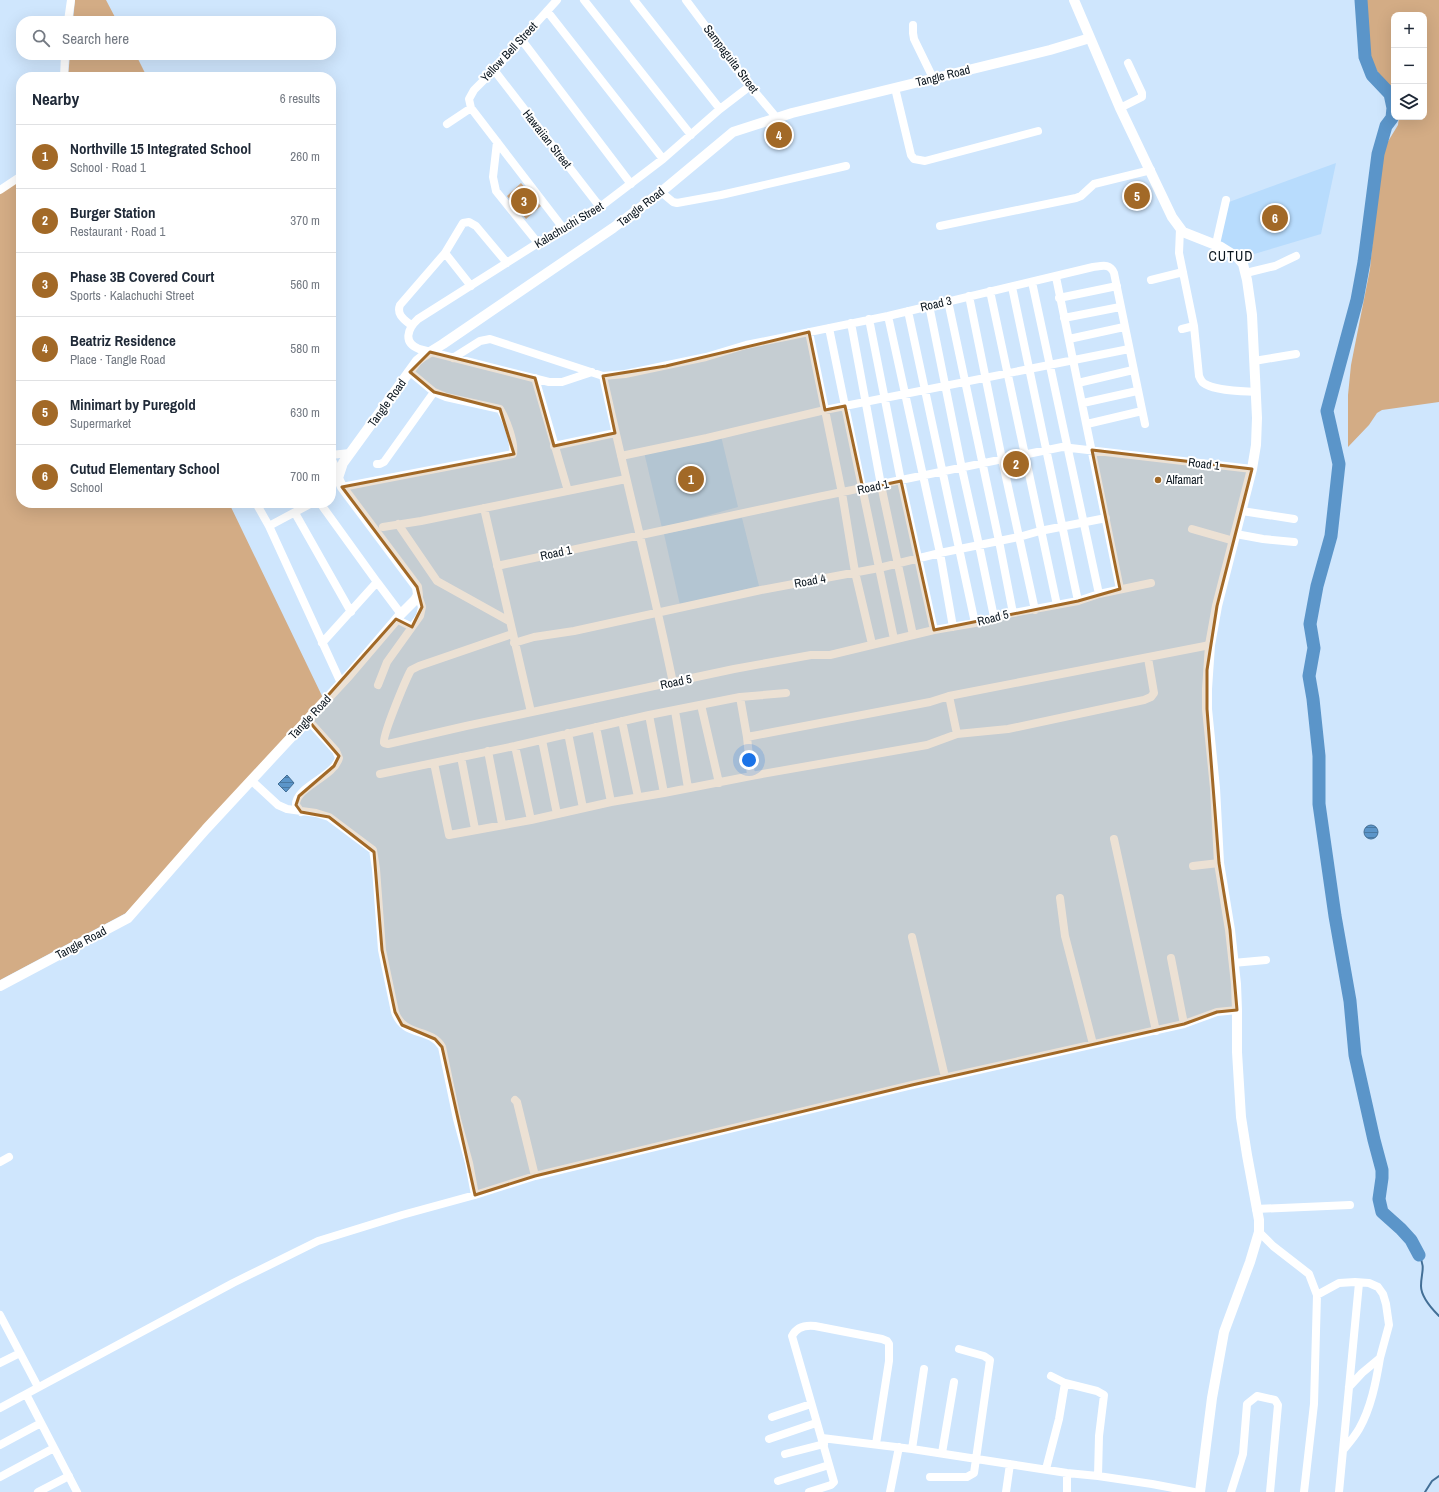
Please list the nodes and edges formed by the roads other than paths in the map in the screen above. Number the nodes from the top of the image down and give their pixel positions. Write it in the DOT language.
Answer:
graph roads {
  1 [pos="557,0"];
  2 [pos="584,0"];
  3 [pos="634,0"];
  4 [pos="686,0"];
  5 [pos="1074,0"];
  6 [pos="68,2"];
  7 [pos="547,11"];
  8 [pos="68,16"];
  9 [pos="913,25"];
  10 [pos="1090,38"];
  11 [pos="521,40"];
  12 [pos="65,60"];
  13 [pos="1128,63"];
  14 [pos="494,70"];
  15 [pos="64,72"];
  16 [pos="934,78"];
  17 [pos="750,86"];
  18 [pos="895,88"];
  19 [pos="471,108"];
  20 [pos="1120,108"];
  21 [pos="720,109"];
  22 [pos="776,117"];
  23 [pos="447,124"];
  24 [pos="1038,131"];
  25 [pos="692,135"];
  26 [pos="497,142"];
  27 [pos="663,159"];
  28 [pos="846,166"];
  29 [pos="1151,170"];
  30 [pos="16,179"];
  31 [pos="631,184"];
  32 [pos="0,190"];
  33 [pos="661,192"];
  34 [pos="1226,200"];
  35 [pos="600,207"];
  36 [pos="940,226"];
  37 [pos="564,228"];
  38 [pos="1180,229"];
  39 [pos="538,243"];
  40 [pos="1216,244"];
  41 [pos="445,253"];
  42 [pos="1296,256"];
  43 [pos="507,263"];
  44 [pos="1183,272"];
  45 [pos="1246,273"];
  46 [pos="1056,277"];
  47 [pos="1151,280"];
  48 [pos="1032,282"];
  49 [pos="471,286"];
  50 [pos="1117,286"];
  51 [pos="1012,287"];
  52 [pos="990,291"];
  53 [pos="969,296"];
  54 [pos="1059,298"];
  55 [pos="948,302"];
  56 [pos="929,305"];
  57 [pos="1120,307"];
  58 [pos="908,310"];
  59 [pos="888,316"];
  60 [pos="1064,318"];
  61 [pos="869,319"];
  62 [pos="851,323"];
  63 [pos="412,326"];
  64 [pos="1194,326"];
  65 [pos="1124,327"];
  66 [pos="829,328"];
  67 [pos="1182,329"];
  68 [pos="809,332"];
  69 [pos="1068,339"];
  70 [pos="1129,349"];
  71 [pos="430,352"];
  72 [pos="1296,354"];
  73 [pos="453,358"];
  74 [pos="1073,361"];
  75 [pos="1254,361"];
  76 [pos="1050,365"];
  77 [pos="1029,369"];
  78 [pos="1133,370"];
  79 [pos="410,372"];
  80 [pos="592,372"];
  81 [pos="1007,373"];
  82 [pos="603,376"];
  83 [pos="985,377"];
  84 [pos="535,378"];
  85 [pos="965,382"];
  86 [pos="1078,383"];
  87 [pos="945,386"];
  88 [pos="925,390"];
  89 [pos="1137,391"];
  90 [pos="434,392"];
  91 [pos="1256,392"];
  92 [pos="905,394"];
  93 [pos="885,398"];
  94 [pos="866,402"];
  95 [pos="1083,403"];
  96 [pos="845,406"];
  97 [pos="825,410"];
  98 [pos="1142,411"];
  99 [pos="1087,424"];
  100 [pos="1145,424"];
  101 [pos="615,433"];
  102 [pos="554,446"];
  103 [pos="1068,448"];
  104 [pos="1092,450"];
  105 [pos="1048,451"];
  106 [pos="350,453"];
  107 [pos="336,454"];
  108 [pos="1026,455"];
  109 [pos="621,456"];
  110 [pos="1002,460"];
  111 [pos="983,463"];
  112 [pos="377,464"];
  113 [pos="336,468"];
  114 [pos="962,469"];
  115 [pos="1252,470"];
  116 [pos="943,473"];
  117 [pos="339,474"];
  118 [pos="923,477"];
  119 [pos="626,479"];
  120 [pos="901,481"];
  121 [pos="881,485"];
  122 [pos="342,487"];
  123 [pos="863,489"];
  124 [pos="568,491"];
  125 [pos="842,493"];
  126 [pos="259,508"];
  127 [pos="304,508"];
  128 [pos="324,508"];
  129 [pos="484,508"];
  130 [pos="1242,511"];
  131 [pos="295,513"];
  132 [pos="1106,518"];
  133 [pos="1294,520"];
  134 [pos="1084,522"];
  135 [pos="398,524"];
  136 [pos="269,526"];
  137 [pos="383,527"];
  138 [pos="1064,527"];
  139 [pos="1192,529"];
  140 [pos="1040,531"];
  141 [pos="640,535"];
  142 [pos="1019,537"];
  143 [pos="1235,537"];
  144 [pos="999,541"];
  145 [pos="1294,542"];
  146 [pos="979,545"];
  147 [pos="960,550"];
  148 [pos="940,553"];
  149 [pos="918,558"];
  150 [pos="898,563"];
  151 [pos="497,566"];
  152 [pos="878,568"];
  153 [pos="855,572"];
  154 [pos="377,582"];
  155 [pos="1151,583"];
  156 [pos="1120,589"];
  157 [pos="1099,594"];
  158 [pos="418,595"];
  159 [pos="1078,601"];
  160 [pos="1057,605"];
  161 [pos="1035,610"];
  162 [pos="351,612"];
  163 [pos="658,612"];
  164 [pos="1013,613"];
  165 [pos="398,617"];
  166 [pos="994,617"];
  167 [pos="509,621"];
  168 [pos="975,623"];
  169 [pos="412,627"];
  170 [pos="953,627"];
  171 [pos="934,630"];
  172 [pos="512,634"];
  173 [pos="914,635"];
  174 [pos="894,639"];
  175 [pos="322,643"];
  176 [pos="514,643"];
  177 [pos="872,644"];
  178 [pos="1210,645"];
  179 [pos="1148,658"];
  180 [pos="673,682"];
  181 [pos="341,684"];
  182 [pos="378,685"];
  183 [pos="786,693"];
  184 [pos="949,696"];
  185 [pos="740,698"];
  186 [pos="701,705"];
  187 [pos="675,711"];
  188 [pos="531,712"];
  189 [pos="649,715"];
  190 [pos="307,719"];
  191 [pos="622,721"];
  192 [pos="596,728"];
  193 [pos="568,733"];
  194 [pos="957,734"];
  195 [pos="747,737"];
  196 [pos="542,740"];
  197 [pos="515,746"];
  198 [pos="488,751"];
  199 [pos="461,757"];
  200 [pos="434,763"];
  201 [pos="380,774"];
  202 [pos="751,776"];
  203 [pos="252,781"];
  204 [pos="718,783"];
  205 [pos="688,788"];
  206 [pos="664,793"];
  207 [pos="638,797"];
  208 [pos="611,802"];
  209 [pos="583,808"];
  210 [pos="301,812"];
  211 [pos="557,814"];
  212 [pos="531,820"];
  213 [pos="502,824"];
  214 [pos="475,829"];
  215 [pos="1114,839"];
  216 [pos="1219,863"];
  217 [pos="1193,866"];
  218 [pos="1060,898"];
  219 [pos="912,937"];
  220 [pos="1171,958"];
  221 [pos="1266,960"];
  222 [pos="1233,963"];
  223 [pos="0,986"];
  224 [pos="1237,1010"];
  225 [pos="1184,1024"];
  226 [pos="1156,1031"];
  227 [pos="1094,1044"];
  228 [pos="945,1077"];
  229 [pos="515,1100"];
  230 [pos="9,1157"];
  231 [pos="0,1162"];
  232 [pos="535,1176"];
  233 [pos="475,1195"];
  234 [pos="1350,1205"];
  235 [pos="1256,1209"];
  236 [pos="1259,1232"];
  237 [pos="1359,1282"];
  238 [pos="1317,1295"];
  239 [pos="0,1315"];
  240 [pos="3,1328"];
  241 [pos="959,1349"];
  242 [pos="20,1353"];
  243 [pos="1380,1358"];
  244 [pos="0,1363"];
  245 [pos="924,1369"];
  246 [pos="1051,1376"];
  247 [pos="954,1382"];
  248 [pos="1064,1383"];
  249 [pos="38,1387"];
  250 [pos="1349,1387"];
  251 [pos="26,1394"];
  252 [pos="811,1404"];
  253 [pos="0,1408"];
  254 [pos="772,1418"];
  255 [pos="41,1423"];
  256 [pos="816,1423"];
  257 [pos="769,1440"];
  258 [pos="823,1441"];
  259 [pos="876,1444"];
  260 [pos="0,1445"];
  261 [pos="898,1447"];
  262 [pos="54,1448"];
  263 [pos="912,1449"];
  264 [pos="1343,1450"];
  265 [pos="942,1453"];
  266 [pos="785,1454"];
  267 [pos="976,1459"];
  268 [pos="1010,1464"];
  269 [pos="829,1465"];
  270 [pos="1046,1469"];
  271 [pos="1067,1473"];
  272 [pos="69,1476"];
  273 [pos="1098,1476"];
  274 [pos="0,1477"];
  275 [pos="930,1477"];
  276 [pos="778,1481"];
  277 [pos="38,1492"];
  278 [pos="77,1492"];
  279 [pos="809,1492"];
  280 [pos="890,1492"];
  281 [pos="1006,1492"];
  282 [pos="1067,1492"];
  283 [pos="1194,1492"];
  284 [pos="1200,1492"];
  285 [pos="1231,1492"];
  286 [pos="1270,1492"];
  287 [pos="1304,1492"];
  288 [pos="1339,1492"];
  1 -- 7 [label="street, Yellow Bell Street"];
  2 -- 25 [label="street"];
  3 -- 21 [label="street"];
  4 -- 17 [label="street, Sampaguita Street"];
  5 -- 10 [label="street"];
  6 -- 8 [label="street"];
  7 -- 11 [label="street, Yellow Bell Street"];
  7 -- 27 [label="street"];
  9 -- 16 [label="street"];
  10 -- 16 [label="street, Tangle Road"];
  10 -- 20 [label="street"];
  11 -- 14 [label="street, Yellow Bell Street"];
  11 -- 31 [label="street"];
  12 -- 15 [label="street"];
  13 -- 20 [label="street"];
  14 -- 19 [label="street, Yellow Bell Street"];
  14 -- 35 [label="street, Hawaiian Street"];
  16 -- 18 [label="street, Tangle Road"];
  17 -- 21 [label="street, Kalachuchi Street"];
  17 -- 22 [label="street, Sampaguita Street"];
  18 -- 22 [label="street, Tangle Road"];
  18 -- 24 [label="street"];
  19 -- 23 [label="street"];
  19 -- 26 [label="street"];
  20 -- 29 [label="street"];
  21 -- 25 [label="street, Kalachuchi Street"];
  22 -- 33 [label="street, Tangle Road"];
  25 -- 27 [label="street, Kalachuchi Street"];
  26 -- 37 [label="street"];
  26 -- 39 [label="street"];
  27 -- 31 [label="street, Kalachuchi Street"];
  28 -- 33 [label="street"];
  29 -- 36 [label="street"];
  29 -- 38 [label="street"];
  30 -- 32 [label="street"];
  31 -- 35 [label="street, Kalachuchi Street"];
  33 -- 71 [label="street, Tangle Road"];
  34 -- 40 [label="street"];
  35 -- 37 [label="street, Kalachuchi Street"];
  37 -- 39 [label="street, Kalachuchi Street"];
  38 -- 40 [label="street"];
  38 -- 44 [label="street"];
  39 -- 43 [label="street, Kalachuchi Street"];
  40 -- 45 [label="street"];
  41 -- 43 [label="street"];
  41 -- 49 [label="street"];
  41 -- 63 [label="street"];
  42 -- 45 [label="street"];
  43 -- 49 [label="street, Kalachuchi Street"];
  44 -- 47 [label="street"];
  44 -- 64 [label="street"];
  45 -- 75 [label="street"];
  46 -- 48 [label="street, Road 3"];
  46 -- 50 [label="street, Road 3"];
  46 -- 54 [label="street"];
  48 -- 51 [label="street, Road 3"];
  48 -- 76 [label="street"];
  49 -- 63 [label="street, Kalachuchi Street"];
  50 -- 54 [label="street"];
  50 -- 57 [label="street, Road 3"];
  51 -- 52 [label="street, Road 3"];
  51 -- 77 [label="street"];
  52 -- 53 [label="street, Road 3"];
  52 -- 81 [label="street"];
  53 -- 55 [label="street, Road 3"];
  53 -- 83 [label="street"];
  54 -- 60 [label="street"];
  55 -- 56 [label="street, Road 3"];
  55 -- 85 [label="street"];
  56 -- 58 [label="street, Road 3"];
  56 -- 87 [label="street"];
  57 -- 60 [label="street"];
  57 -- 65 [label="street, Road 3"];
  58 -- 59 [label="street, Road 3"];
  58 -- 88 [label="street"];
  59 -- 61 [label="street, Road 3"];
  59 -- 92 [label="street"];
  60 -- 69 [label="street"];
  61 -- 62 [label="street, Road 3"];
  61 -- 93 [label="street"];
  62 -- 66 [label="street, Road 3"];
  62 -- 94 [label="street"];
  63 -- 71 [label="street"];
  64 -- 67 [label="street"];
  64 -- 91 [label="street"];
  65 -- 69 [label="street"];
  65 -- 70 [label="street, Road 3"];
  66 -- 68 [label="street, Road 3"];
  66 -- 96 [label="street"];
  68 -- 82 [label="street, Road 3"];
  68 -- 97 [label="street"];
  69 -- 74 [label="street"];
  70 -- 74 [label="street"];
  70 -- 78 [label="street, Road 3"];
  71 -- 73 [label="street"];
  71 -- 79 [label="street, Tangle Road"];
  72 -- 75 [label="street"];
  73 -- 80 [label="street"];
  73 -- 84 [label="street"];
  74 -- 76 [label="street"];
  74 -- 86 [label="street"];
  75 -- 91 [label="street"];
  76 -- 77 [label="street"];
  76 -- 103 [label="street"];
  77 -- 81 [label="street"];
  77 -- 105 [label="street"];
  78 -- 86 [label="street"];
  78 -- 89 [label="street, Road 3"];
  79 -- 90 [label="street"];
  79 -- 106 [label="street, Tangle Road"];
  80 -- 82 [label="street"];
  80 -- 84 [label="street"];
  81 -- 83 [label="street"];
  81 -- 108 [label="street"];
  82 -- 101 [label="street"];
  83 -- 85 [label="street"];
  83 -- 110 [label="street"];
  84 -- 102 [label="street"];
  85 -- 87 [label="street"];
  85 -- 111 [label="street"];
  86 -- 95 [label="street"];
  87 -- 88 [label="street"];
  87 -- 114 [label="street"];
  88 -- 92 [label="street"];
  88 -- 116 [label="street"];
  89 -- 95 [label="street"];
  89 -- 98 [label="street, Road 3"];
  90 -- 112 [label="street"];
  90 -- 122 [label="street"];
  91 -- 115 [label="street"];
  92 -- 93 [label="street"];
  92 -- 118 [label="street"];
  93 -- 94 [label="street"];
  93 -- 120 [label="street"];
  94 -- 96 [label="street"];
  94 -- 121 [label="street"];
  95 -- 99 [label="street"];
  96 -- 97 [label="street"];
  96 -- 123 [label="street"];
  97 -- 109 [label="street"];
  97 -- 125 [label="street"];
  98 -- 99 [label="street"];
  98 -- 100 [label="street, Road 3"];
  99 -- 104 [label="street"];
  101 -- 102 [label="street"];
  101 -- 109 [label="street"];
  102 -- 124 [label="street"];
  103 -- 104 [label="street, Road 1"];
  103 -- 105 [label="street, Road 1"];
  103 -- 134 [label="street"];
  104 -- 115 [label="street, Road 1"];
  104 -- 132 [label="street"];
  105 -- 108 [label="street, Road 1"];
  105 -- 138 [label="street"];
  106 -- 107 [label="street"];
  106 -- 117 [label="street, Tangle Road"];
  108 -- 110 [label="street, Road 1"];
  108 -- 140 [label="street"];
  109 -- 119 [label="street"];
  110 -- 111 [label="street, Road 1"];
  110 -- 142 [label="street"];
  111 -- 114 [label="street, Road 1"];
  111 -- 144 [label="street"];
  113 -- 117 [label="street"];
  114 -- 116 [label="street, Road 1"];
  114 -- 146 [label="street"];
  115 -- 130 [label="street"];
  116 -- 118 [label="street, Road 1"];
  116 -- 147 [label="street"];
  117 -- 122 [label="street"];
  118 -- 120 [label="street, Road 1"];
  118 -- 148 [label="street"];
  119 -- 124 [label="street"];
  119 -- 141 [label="street"];
  120 -- 121 [label="street, Road 1"];
  120 -- 149 [label="street"];
  121 -- 123 [label="street, Road 1"];
  121 -- 150 [label="street"];
  122 -- 158 [label="street"];
  123 -- 125 [label="street, Road 1"];
  123 -- 152 [label="street"];
  124 -- 129 [label="street"];
  125 -- 141 [label="street, Road 1"];
  125 -- 153 [label="street"];
  126 -- 136 [label="street"];
  127 -- 131 [label="street"];
  128 -- 154 [label="street"];
  129 -- 135 [label="street"];
  129 -- 151 [label="street"];
  130 -- 133 [label="street"];
  130 -- 143 [label="street"];
  131 -- 136 [label="street"];
  131 -- 162 [label="street"];
  132 -- 134 [label="street, Road 4"];
  132 -- 156 [label="street"];
  134 -- 138 [label="street, Road 4"];
  134 -- 157 [label="street"];
  135 -- 137 [label="street"];
  135 -- 167 [label="street"];
  136 -- 175 [label="street"];
  138 -- 140 [label="street, Road 4"];
  138 -- 159 [label="street"];
  139 -- 143 [label="street"];
  140 -- 142 [label="street, Road 4"];
  140 -- 160 [label="street"];
  141 -- 151 [label="street, Road 1"];
  141 -- 163 [label="street"];
  142 -- 144 [label="street, Road 4"];
  142 -- 161 [label="street"];
  143 -- 145 [label="street"];
  143 -- 178 [label="street"];
  144 -- 146 [label="street, Road 4"];
  144 -- 164 [label="street"];
  146 -- 147 [label="street, Road 4"];
  146 -- 166 [label="street"];
  147 -- 148 [label="street, Road 4"];
  147 -- 168 [label="street"];
  148 -- 149 [label="street, Road 4"];
  148 -- 170 [label="street"];
  149 -- 150 [label="street, Road 4"];
  149 -- 171 [label="street"];
  150 -- 152 [label="street, Road 4"];
  150 -- 173 [label="street"];
  151 -- 167 [label="street"];
  152 -- 153 [label="street, Road 4"];
  152 -- 174 [label="street"];
  153 -- 163 [label="street, Road 4"];
  153 -- 177 [label="street"];
  154 -- 162 [label="street"];
  154 -- 165 [label="street"];
  155 -- 156 [label="street, Road 5"];
  156 -- 157 [label="street, Road 5"];
  157 -- 159 [label="street, Road 5"];
  158 -- 165 [label="street, Tangle Road"];
  158 -- 169 [label="street"];
  159 -- 160 [label="street, Road 5"];
  160 -- 161 [label="street, Road 5"];
  161 -- 164 [label="street, Road 5"];
  162 -- 175 [label="street"];
  163 -- 176 [label="street, Road 4"];
  163 -- 180 [label="street"];
  164 -- 166 [label="street, Road 5"];
  165 -- 169 [label="street"];
  165 -- 181 [label="street, Tangle Road"];
  166 -- 168 [label="street, Road 5"];
  167 -- 172 [label="street"];
  168 -- 170 [label="street, Road 5"];
  169 -- 182 [label="street"];
  170 -- 171 [label="street, Road 5"];
  171 -- 173 [label="street, Road 5"];
  172 -- 176 [label="street"];
  172 -- 188 [label="street, Road 5"];
  173 -- 174 [label="street, Road 5"];
  174 -- 177 [label="street, Road 5"];
  175 -- 181 [label="street"];
  176 -- 188 [label="street"];
  177 -- 180 [label="street, Road 5"];
  178 -- 179 [label="street"];
  178 -- 216 [label="street"];
  179 -- 184 [label="street"];
  179 -- 194 [label="street"];
  180 -- 188 [label="street, Road 5"];
  181 -- 190 [label="street, Tangle Road"];
  183 -- 185 [label="street"];
  184 -- 194 [label="street"];
  184 -- 195 [label="street"];
  185 -- 186 [label="street"];
  185 -- 195 [label="street"];
  186 -- 187 [label="street"];
  186 -- 204 [label="street"];
  187 -- 189 [label="street"];
  187 -- 205 [label="street"];
  189 -- 191 [label="street"];
  189 -- 206 [label="street"];
  190 -- 203 [label="street, Tangle Road"];
  190 -- 210 [label="street"];
  191 -- 192 [label="street"];
  191 -- 207 [label="street"];
  192 -- 193 [label="street"];
  192 -- 208 [label="street"];
  193 -- 196 [label="street"];
  193 -- 209 [label="street"];
  194 -- 202 [label="street"];
  195 -- 202 [label="street"];
  196 -- 197 [label="street"];
  196 -- 211 [label="street"];
  197 -- 198 [label="street"];
  197 -- 212 [label="street"];
  198 -- 199 [label="street"];
  198 -- 213 [label="street"];
  199 -- 200 [label="street"];
  199 -- 214 [label="street"];
  200 -- 201 [label="street"];
  200 -- 214 [label="street"];
  202 -- 204 [label="street"];
  203 -- 210 [label="street"];
  203 -- 223 [label="street, Tangle Road"];
  204 -- 205 [label="street"];
  205 -- 206 [label="street"];
  206 -- 207 [label="street"];
  207 -- 208 [label="street"];
  208 -- 209 [label="street"];
  209 -- 211 [label="street"];
  210 -- 233 [label="street"];
  211 -- 212 [label="street"];
  212 -- 213 [label="street"];
  213 -- 214 [label="street"];
  215 -- 226 [label="street"];
  216 -- 217 [label="street"];
  216 -- 222 [label="street"];
  218 -- 227 [label="street"];
  219 -- 228 [label="street"];
  220 -- 225 [label="street"];
  221 -- 222 [label="street"];
  222 -- 224 [label="street"];
  224 -- 225 [label="street"];
  224 -- 235 [label="street"];
  225 -- 226 [label="street"];
  226 -- 227 [label="street"];
  227 -- 228 [label="street"];
  228 -- 232 [label="street"];
  229 -- 232 [label="street"];
  230 -- 231 [label="street"];
  232 -- 233 [label="street"];
  233 -- 249 [label="street"];
  234 -- 235 [label="street"];
  235 -- 236 [label="street"];
  236 -- 238 [label="street"];
  236 -- 284 [label="street"];
  237 -- 238 [label="street"];
  237 -- 243 [label="street"];
  237 -- 250 [label="street"];
  238 -- 287 [label="street"];
  239 -- 240 [label="street"];
  240 -- 242 [label="street"];
  241 -- 267 [label="street"];
  242 -- 244 [label="street"];
  242 -- 249 [label="street"];
  243 -- 250 [label="street"];
  243 -- 264 [label="street"];
  245 -- 263 [label="street"];
  246 -- 248 [label="street"];
  247 -- 265 [label="street"];
  248 -- 270 [label="street"];
  248 -- 273 [label="street"];
  249 -- 251 [label="street"];
  250 -- 264 [label="street"];
  251 -- 253 [label="street"];
  251 -- 255 [label="street"];
  252 -- 254 [label="street"];
  252 -- 256 [label="street"];
  252 -- 259 [label="street"];
  255 -- 260 [label="street"];
  255 -- 262 [label="street"];
  256 -- 257 [label="street"];
  256 -- 258 [label="street"];
  258 -- 259 [label="street"];
  258 -- 266 [label="street"];
  258 -- 269 [label="street"];
  259 -- 261 [label="street"];
  261 -- 263 [label="street"];
  261 -- 280 [label="street"];
  262 -- 272 [label="street"];
  262 -- 274 [label="street"];
  263 -- 265 [label="street"];
  264 -- 288 [label="street"];
  265 -- 267 [label="street"];
  267 -- 268 [label="street"];
  267 -- 275 [label="street"];
  268 -- 270 [label="street"];
  268 -- 281 [label="street"];
  269 -- 276 [label="street"];
  269 -- 279 [label="street"];
  270 -- 271 [label="street"];
  271 -- 273 [label="street"];
  271 -- 282 [label="street"];
  272 -- 277 [label="street"];
  272 -- 278 [label="street"];
  273 -- 283 [label="street"];
  285 -- 286 [label="street"];
}
